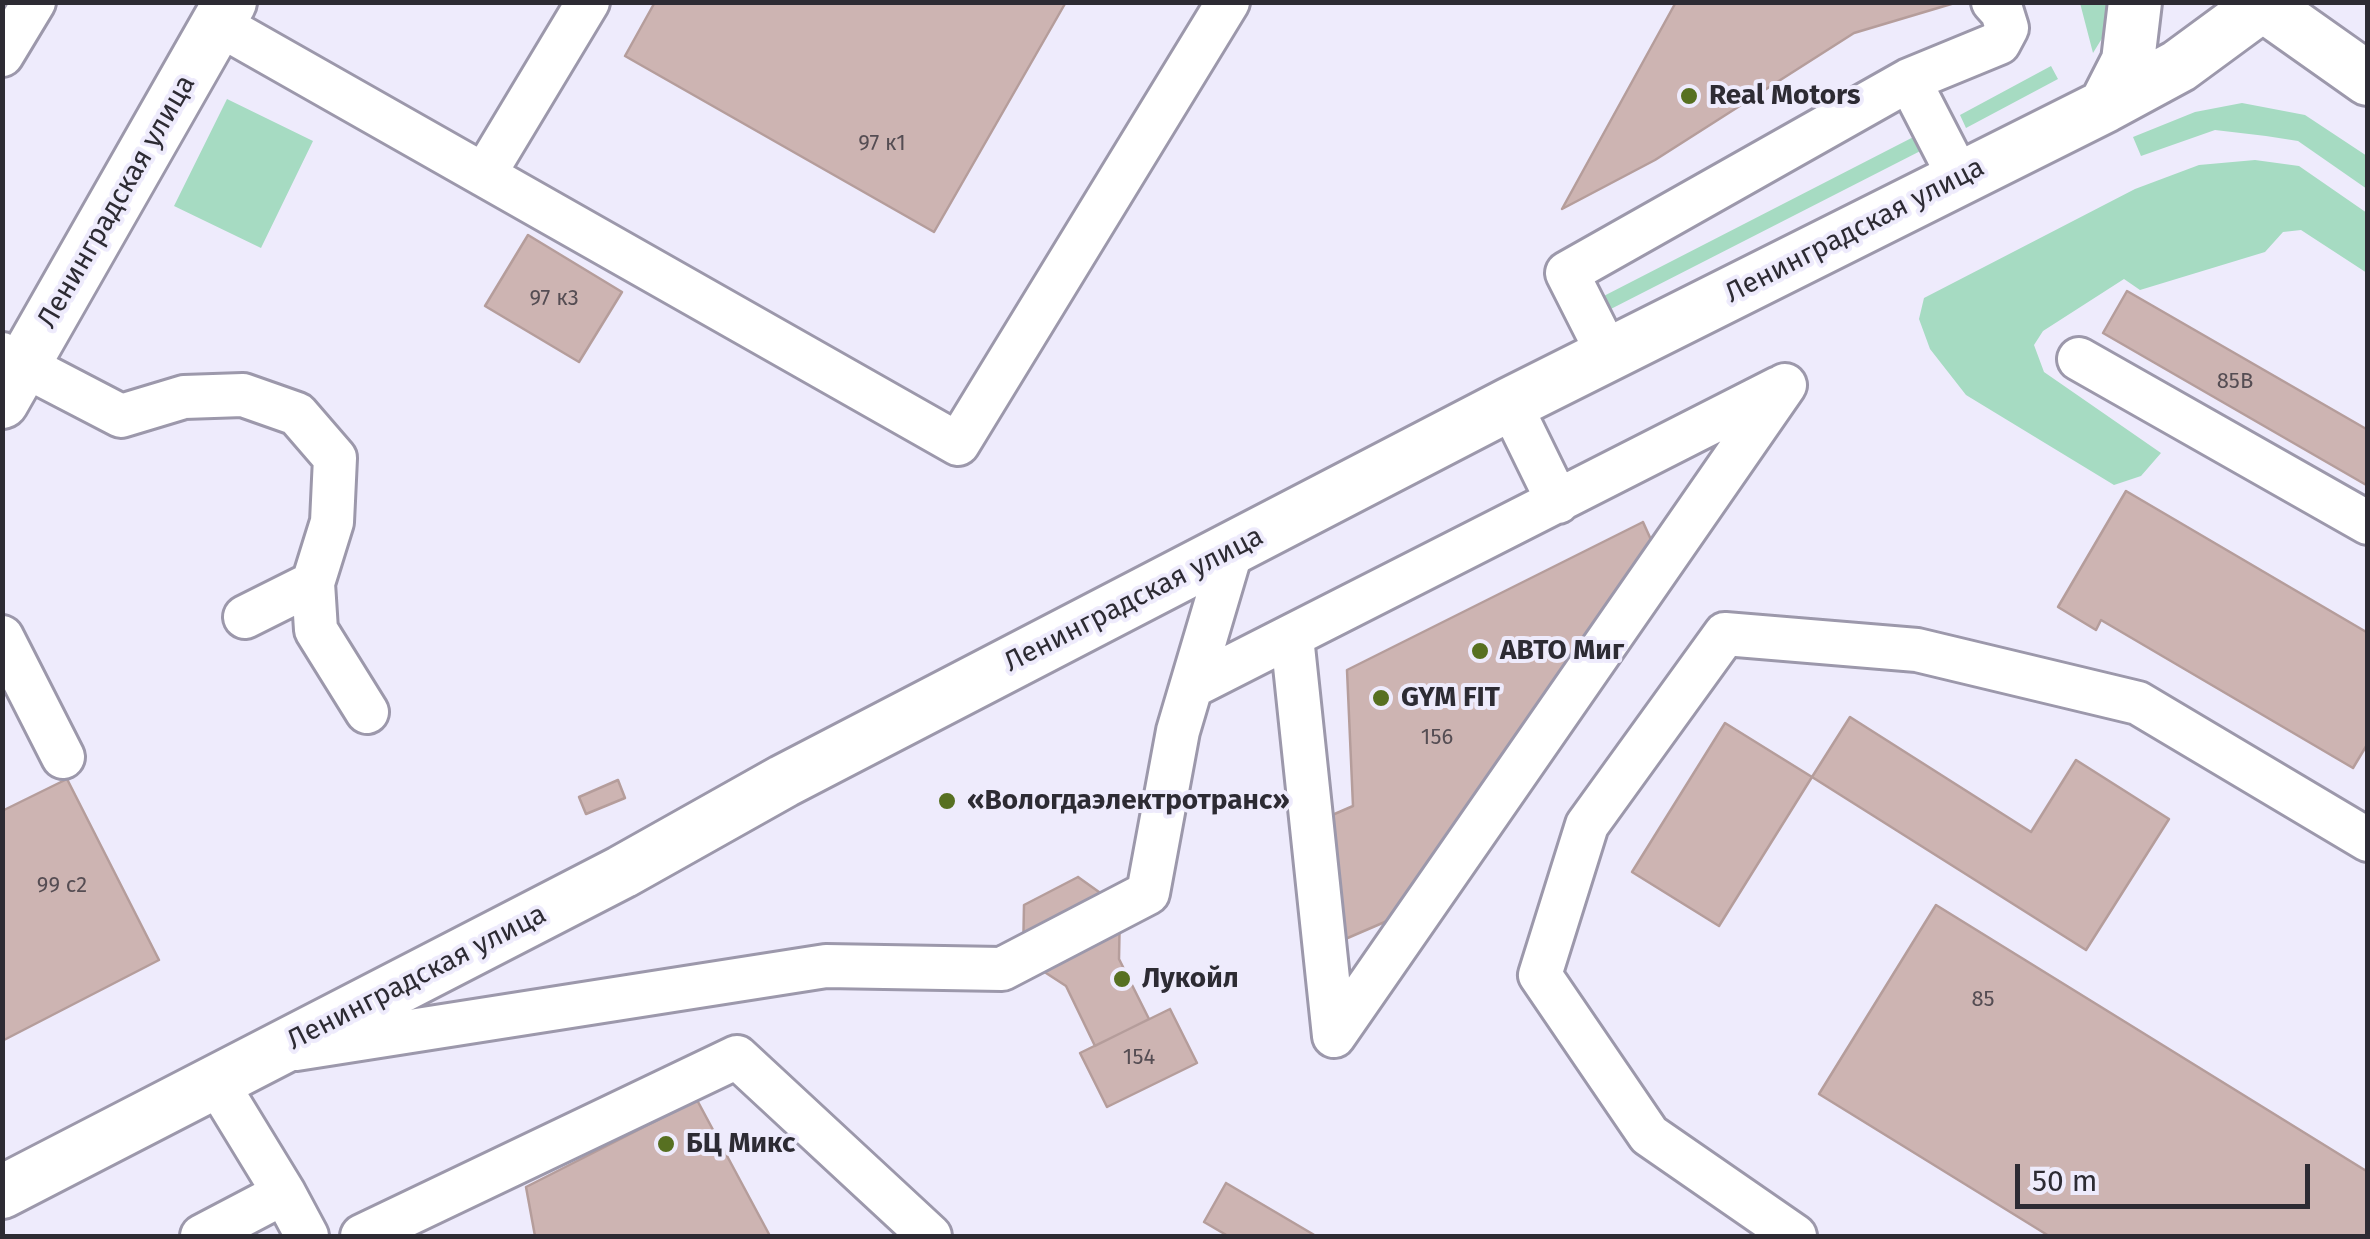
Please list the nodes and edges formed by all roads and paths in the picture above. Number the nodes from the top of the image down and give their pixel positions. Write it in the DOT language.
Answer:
graph roads {
  1 [pos="34,2"];
  2 [pos="588,2"];
  3 [pos="1228,2"];
  4 [pos="1993,2"];
  5 [pos="2135,2"];
  6 [pos="2261,3"];
  7 [pos="224,14"];
  8 [pos="2,56"];
  9 [pos="2368,79"];
  10 [pos="1910,80"];
  11 [pos="2105,106"];
  12 [pos="484,175"];
  13 [pos="1960,178"];
  14 [pos="1608,354"];
  15 [pos="2079,359"];
  16 [pos="9,374"];
  17 [pos="1510,404"];
  18 [pos="1558,502"];
  19 [pos="2368,522"];
  20 [pos="1232,549"];
  21 [pos="313,583"];
  22 [pos="245,616"];
  23 [pos="1292,636"];
  24 [pos="2,637"];
  25 [pos="1191,688"];
  26 [pos="367,712"];
  27 [pos="62,757"];
  28 [pos="2368,840"];
  29 [pos="270,1054"];
  30 [pos="215,1080"];
  31 [pos="2,1192"];
  32 [pos="284,1193"];
  33 [pos="202,1236"];
  34 [pos="307,1236"];
  35 [pos="362,1236"];
  36 [pos="930,1236"];
  37 [pos="1795,1236"];
  1 -- 8 [label="lane"];
  2 -- 12 [label="lane"];
  3 -- 12 [label="lane"];
  4 -- 10 [label="lane"];
  5 -- 11 [label="main road"];
  6 -- 9 [label="main road"];
  6 -- 11 [label="main road, Ленинградская улица"];
  7 -- 12 [label="lane"];
  7 -- 16 [label="main road, Ленинградская улица"];
  10 -- 13 [label="lane"];
  10 -- 14 [label="lane"];
  11 -- 13 [label="main road, Ленинградская улица"];
  13 -- 14 [label="main road, Ленинградская улица"];
  14 -- 17 [label="main road, Ленинградская улица"];
  15 -- 19 [label="lane"];
  16 -- 21 [label="lane"];
  17 -- 18 [label="lane"];
  17 -- 20 [label="main road, Ленинградская улица"];
  18 -- 23 [label="lane"];
  18 -- 23 [label="lane"];
  20 -- 25 [label="lane"];
  20 -- 29 [label="main road, Ленинградская улица"];
  21 -- 22 [label="lane"];
  21 -- 26 [label="lane"];
  23 -- 25 [label="lane"];
  24 -- 27 [label="lane"];
  25 -- 29 [label="lane"];
  28 -- 37 [label="lane"];
  29 -- 30 [label="main road, Ленинградская улица"];
  30 -- 31 [label="main road, Ленинградская улица"];
  30 -- 32 [label="lane"];
  32 -- 33 [label="lane"];
  32 -- 34 [label="lane"];
  35 -- 36 [label="lane"];
}
